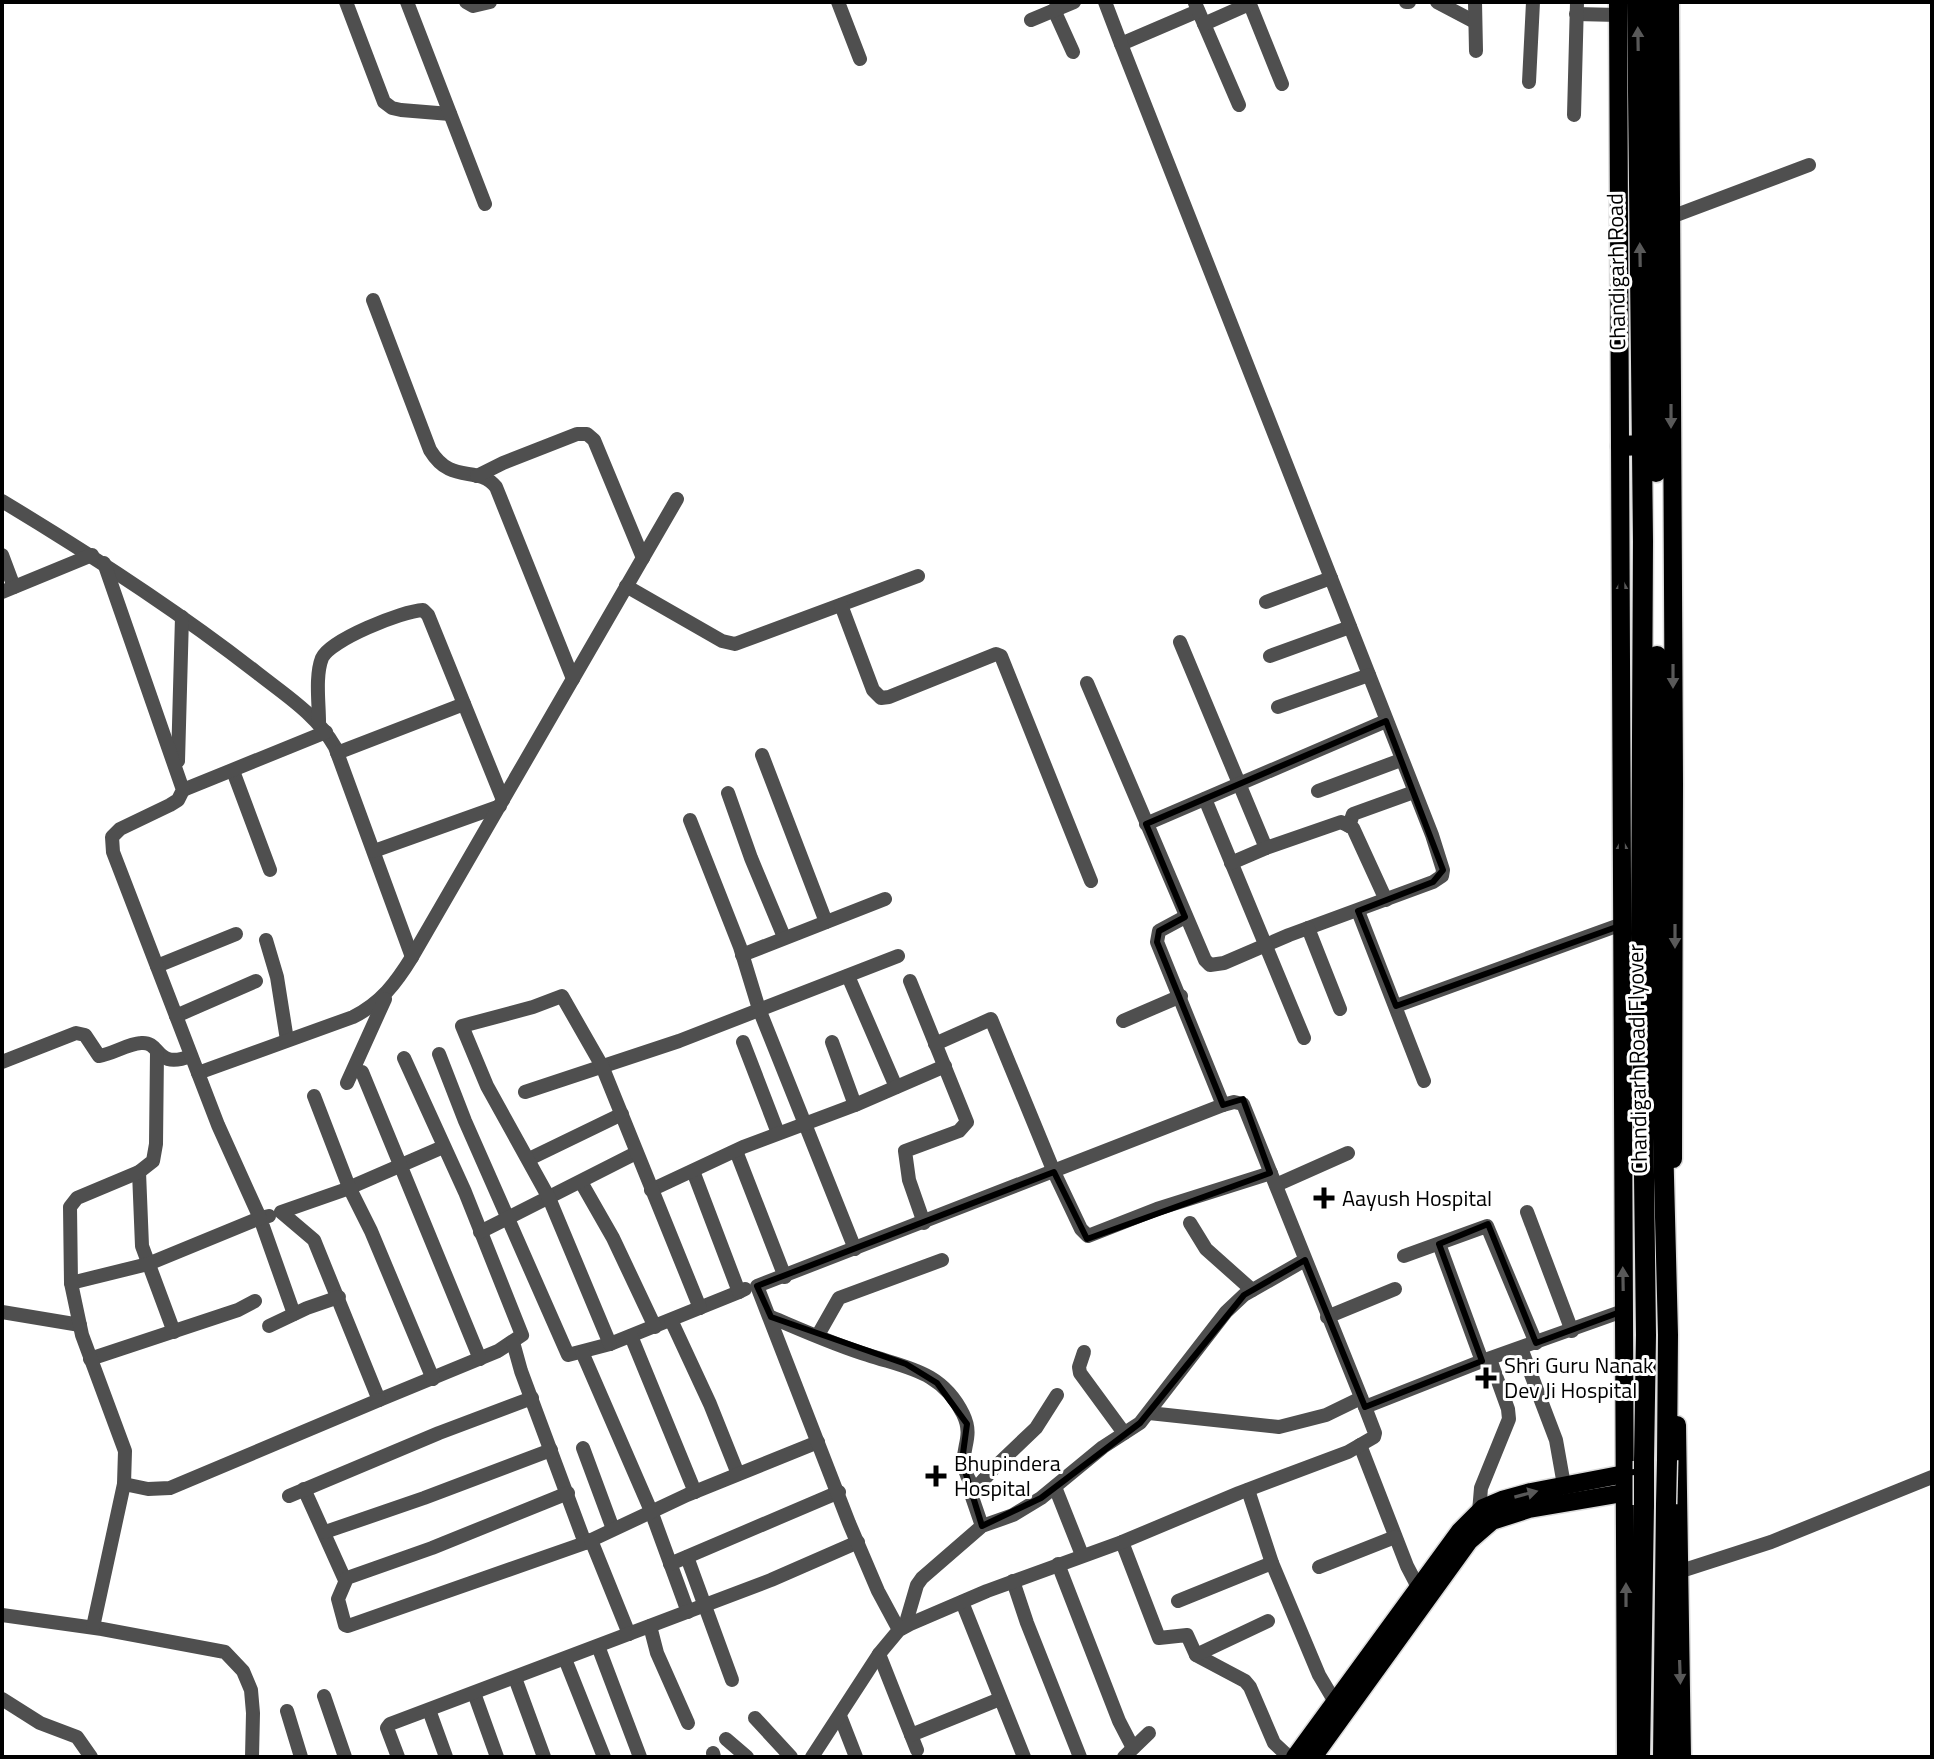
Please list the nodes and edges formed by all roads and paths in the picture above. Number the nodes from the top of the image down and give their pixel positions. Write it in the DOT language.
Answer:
graph roads {
  1 [pos="346,2"];
  2 [pos="407,2"];
  3 [pos="466,2"];
  4 [pos="490,2"];
  5 [pos="838,2"];
  6 [pos="1074,2"];
  7 [pos="1105,2"];
  8 [pos="1437,2"];
  9 [pos="1475,2"];
  10 [pos="1533,2"];
  11 [pos="1637,2"];
  12 [pos="1249,3"];
  13 [pos="1576,8"];
  14 [pos="1618,8"];
  15 [pos="1664,9"];
  16 [pos="1054,10"];
  17 [pos="1199,12"];
  18 [pos="1031,20"];
  19 [pos="1475,22"];
  20 [pos="1121,44"];
  21 [pos="1476,51"];
  22 [pos="1073,52"];
  23 [pos="860,59"];
  24 [pos="1529,82"];
  25 [pos="1282,84"];
  26 [pos="1628,99"];
  27 [pos="1239,105"];
  28 [pos="450,114"];
  29 [pos="1574,115"];
  30 [pos="1809,165"];
  31 [pos="485,204"];
  32 [pos="1671,217"];
  33 [pos="373,300"];
  34 [pos="1664,361"];
  35 [pos="1642,445"];
  36 [pos="1621,446"];
  37 [pos="477,476"];
  38 [pos="677,499"];
  39 [pos="2,501"];
  40 [pos="2,555"];
  41 [pos="643,558"];
  42 [pos="98,559"];
  43 [pos="918,576"];
  44 [pos="1331,578"];
  45 [pos="626,586"];
  46 [pos="8,589"];
  47 [pos="1266,602"];
  48 [pos="841,605"];
  49 [pos="182,617"];
  50 [pos="1350,627"];
  51 [pos="1180,642"];
  52 [pos="1270,656"];
  53 [pos="1369,675"];
  54 [pos="573,679"];
  55 [pos="1087,683"];
  56 [pos="464,704"];
  57 [pos="1278,707"];
  58 [pos="1386,721"];
  59 [pos="322,727"];
  60 [pos="337,753"];
  61 [pos="762,755"];
  62 [pos="1401,760"];
  63 [pos="233,771"];
  64 [pos="177,772"];
  65 [pos="1240,785"];
  66 [pos="183,790"];
  67 [pos="1318,791"];
  68 [pos="1414,792"];
  69 [pos="728,793"];
  70 [pos="1205,799"];
  71 [pos="502,803"];
  72 [pos="690,820"];
  73 [pos="1146,824"];
  74 [pos="1349,826"];
  75 [pos="1266,848"];
  76 [pos="374,851"];
  77 [pos="1231,863"];
  78 [pos="270,870"];
  79 [pos="1091,881"];
  80 [pos="885,899"];
  81 [pos="1386,900"];
  82 [pos="1358,911"];
  83 [pos="1185,917"];
  84 [pos="826,922"];
  85 [pos="1622,924"];
  86 [pos="1308,928"];
  87 [pos="236,934"];
  88 [pos="784,937"];
  89 [pos="266,940"];
  90 [pos="1265,946"];
  91 [pos="742,955"];
  92 [pos="898,956"];
  93 [pos="412,957"];
  94 [pos="157,966"];
  95 [pos="848,976"];
  96 [pos="256,981"];
  97 [pos="910,981"];
  98 [pos="388,991"];
  99 [pos="1181,996"];
  100 [pos="1396,1006"];
  101 [pos="759,1009"];
  102 [pos="1340,1009"];
  103 [pos="176,1016"];
  104 [pos="1123,1021"];
  105 [pos="1304,1038"];
  106 [pos="287,1040"];
  107 [pos="743,1042"];
  108 [pos="832,1042"];
  109 [pos="935,1044"];
  110 [pos="157,1052"];
  111 [pos="439,1054"];
  112 [pos="191,1056"];
  113 [pos="404,1058"];
  114 [pos="2,1062"];
  115 [pos="602,1066"];
  116 [pos="945,1066"];
  117 [pos="362,1072"];
  118 [pos="198,1073"];
  119 [pos="1424,1081"];
  120 [pos="347,1083"];
  121 [pos="896,1087"];
  122 [pos="525,1092"];
  123 [pos="314,1096"];
  124 [pos="855,1105"];
  125 [pos="1223,1105"];
  126 [pos="622,1114"];
  127 [pos="805,1124"];
  128 [pos="778,1133"];
  129 [pos="443,1147"];
  130 [pos="736,1151"];
  131 [pos="636,1153"];
  132 [pos="1348,1153"];
  133 [pos="529,1159"];
  134 [pos="401,1166"];
  135 [pos="693,1171"];
  136 [pos="139,1172"];
  137 [pos="1054,1172"];
  138 [pos="1273,1179"];
  139 [pos="581,1182"];
  140 [pos="349,1187"];
  141 [pos="651,1190"];
  142 [pos="549,1198"];
  143 [pos="281,1212"];
  144 [pos="1527,1212"];
  145 [pos="260,1218"];
  146 [pos="509,1218"];
  147 [pos="924,1223"];
  148 [pos="1190,1223"];
  149 [pos="480,1232"];
  150 [pos="1439,1244"];
  151 [pos="855,1249"];
  152 [pos="1404,1256"];
  153 [pos="942,1260"];
  154 [pos="1305,1260"];
  155 [pos="148,1264"];
  156 [pos="785,1277"];
  157 [pos="71,1283"];
  158 [pos="757,1286"];
  159 [pos="1395,1289"];
  160 [pos="1252,1290"];
  161 [pos="739,1292"];
  162 [pos="339,1297"];
  163 [pos="255,1301"];
  164 [pos="700,1308"];
  165 [pos="1623,1311"];
  166 [pos="2,1312"];
  167 [pos="294,1314"];
  168 [pos="771,1317"];
  169 [pos="1327,1317"];
  170 [pos="671,1320"];
  171 [pos="80,1325"];
  172 [pos="269,1326"];
  173 [pos="655,1327"];
  174 [pos="1572,1331"];
  175 [pos="174,1332"];
  176 [pos="818,1335"];
  177 [pos="631,1336"];
  178 [pos="513,1342"];
  179 [pos="1536,1343"];
  180 [pos="610,1344"];
  181 [pos="1521,1348"];
  182 [pos="582,1352"];
  183 [pos="1084,1352"];
  184 [pos="90,1359"];
  185 [pos="480,1359"];
  186 [pos="1486,1360"];
  187 [pos="433,1379"];
  188 [pos="1057,1395"];
  189 [pos="532,1398"];
  190 [pos="379,1400"];
  191 [pos="1363,1402"];
  192 [pos="1149,1413"];
  193 [pos="1124,1433"];
  194 [pos="818,1442"];
  195 [pos="1360,1445"];
  196 [pos="583,1448"];
  197 [pos="551,1450"];
  198 [pos="738,1474"];
  199 [pos="1677,1475"];
  200 [pos="1932,1477"];
  201 [pos="1626,1483"];
  202 [pos="124,1484"];
  203 [pos="1564,1485"];
  204 [pos="1055,1487"];
  205 [pos="304,1489"];
  206 [pos="975,1489"];
  207 [pos="1248,1490"];
  208 [pos="695,1492"];
  209 [pos="839,1492"];
  210 [pos="568,1493"];
  211 [pos="289,1496"];
  212 [pos="651,1511"];
  213 [pos="1479,1512"];
  214 [pos="982,1526"];
  215 [pos="613,1529"];
  216 [pos="325,1532"];
  217 [pos="1395,1537"];
  218 [pos="588,1541"];
  219 [pos="858,1542"];
  220 [pos="1122,1542"];
  221 [pos="1082,1555"];
  222 [pos="687,1557"];
  223 [pos="1272,1563"];
  224 [pos="670,1564"];
  225 [pos="1058,1564"];
  226 [pos="1319,1567"];
  227 [pos="1678,1572"];
  228 [pos="345,1580"];
  229 [pos="1013,1581"];
  230 [pos="1418,1587"];
  231 [pos="1178,1601"];
  232 [pos="962,1602"];
  233 [pos="704,1604"];
  234 [pos="688,1612"];
  235 [pos="2,1615"];
  236 [pos="1268,1621"];
  237 [pos="650,1626"];
  238 [pos="93,1627"];
  239 [pos="902,1628"];
  240 [pos="629,1634"];
  241 [pos="598,1646"];
  242 [pos="879,1654"];
  243 [pos="1196,1655"];
  244 [pos="565,1659"];
  245 [pos="515,1678"];
  246 [pos="732,1680"];
  247 [pos="474,1693"];
  248 [pos="324,1696"];
  249 [pos="2,1699"];
  250 [pos="1000,1699"];
  251 [pos="1335,1702"];
  252 [pos="429,1710"];
  253 [pos="287,1711"];
  254 [pos="840,1716"];
  255 [pos="755,1718"];
  256 [pos="688,1723"];
  257 [pos="1149,1733"];
  258 [pos="911,1735"];
  259 [pos="726,1739"];
  260 [pos="917,1750"];
  261 [pos="1129,1753"];
  262 [pos="91,1757"];
  263 [pos="252,1757"];
  264 [pos="301,1757"];
  265 [pos="345,1757"];
  266 [pos="398,1757"];
  267 [pos="446,1757"];
  268 [pos="497,1757"];
  269 [pos="544,1757"];
  270 [pos="604,1757"];
  271 [pos="640,1757"];
  272 [pos="747,1757"];
  273 [pos="791,1757"];
  274 [pos="812,1757"];
  275 [pos="856,1757"];
  276 [pos="1024,1757"];
  277 [pos="1080,1757"];
  278 [pos="1292,1757"];
  279 [pos="1313,1757"];
  280 [pos="1626,1757"];
  281 [pos="1640,1757"];
  282 [pos="1663,1757"];
  283 [pos="1682,1757"];
  1 -- 28 [label="street"];
  2 -- 28 [label="street"];
  3 -- 4 [label="street"];
  5 -- 23 [label="street"];
  6 -- 16 [label="street"];
  7 -- 20 [label="street"];
  8 -- 19 [label="street"];
  9 -- 19 [label="street"];
  10 -- 24 [label="street"];
  26 -- 11 [label="highway, one-way"];
  12 -- 17 [label="street"];
  12 -- 25 [label="street"];
  13 -- 14 [label="street"];
  13 -- 29 [label="street"];
  14 -- 26 [label="main road"];
  15 -- 32 [label="main road"];
  15 -- 34 [label="highway, Chandigarh Road Flyover"];
  16 -- 18 [label="street"];
  16 -- 22 [label="street"];
  17 -- 20 [label="street"];
  17 -- 27 [label="street"];
  19 -- 21 [label="street"];
  20 -- 44 [label="street"];
  35 -- 26 [label="highway, Chandigarh Road, one-way"];
  26 -- 36 [label="main road"];
  28 -- 31 [label="street"];
  30 -- 32 [label="street"];
  32 -- 34 [label="main road"];
  33 -- 37 [label="street"];
  34 -- 199 [label="main road, one-way"];
  34 -- 282 [label="highway, Chandigarh Road Flyover, bridge"];
  35 -- 36 [label="highway"];
  35 -- 281 [label="highway, Chandigarh Road Flyover, bridge"];
  85 -- 36 [label="main road, one-way"];
  37 -- 41 [label="street"];
  37 -- 54 [label="street"];
  38 -- 41 [label="street"];
  39 -- 42 [label="street"];
  40 -- 46 [label="street"];
  41 -- 45 [label="street"];
  42 -- 46 [label="street"];
  42 -- 49 [label="street"];
  42 -- 64 [label="street"];
  43 -- 48 [label="street"];
  44 -- 47 [label="street"];
  44 -- 50 [label="street"];
  45 -- 48 [label="street"];
  45 -- 54 [label="street"];
  48 -- 79 [label="street"];
  49 -- 59 [label="street"];
  49 -- 64 [label="street"];
  50 -- 52 [label="street"];
  50 -- 53 [label="street"];
  51 -- 65 [label="street"];
  53 -- 57 [label="street"];
  53 -- 58 [label="street"];
  54 -- 71 [label="street"];
  55 -- 73 [label="street"];
  56 -- 59 [label="street"];
  56 -- 60 [label="street"];
  56 -- 71 [label="street"];
  58 -- 62 [label="street"];
  58 -- 65 [label="street"];
  59 -- 60 [label="street"];
  59 -- 63 [label="street"];
  60 -- 76 [label="street"];
  61 -- 84 [label="street"];
  62 -- 67 [label="street"];
  62 -- 68 [label="street"];
  63 -- 66 [label="street"];
  63 -- 78 [label="street"];
  64 -- 66 [label="street"];
  65 -- 70 [label="street"];
  65 -- 75 [label="street"];
  66 -- 94 [label="street"];
  68 -- 74 [label="street"];
  68 -- 81 [label="street"];
  69 -- 88 [label="street"];
  70 -- 73 [label="street"];
  70 -- 77 [label="street"];
  71 -- 76 [label="street"];
  71 -- 93 [label="street"];
  72 -- 91 [label="street"];
  73 -- 83 [label="street"];
  74 -- 75 [label="street"];
  74 -- 81 [label="street"];
  75 -- 77 [label="street"];
  76 -- 93 [label="street"];
  77 -- 90 [label="street"];
  80 -- 84 [label="street"];
  81 -- 82 [label="street"];
  82 -- 86 [label="street"];
  82 -- 100 [label="street"];
  83 -- 90 [label="street"];
  83 -- 99 [label="street"];
  84 -- 88 [label="street"];
  85 -- 100 [label="street"];
  165 -- 85 [label="main road, one-way"];
  86 -- 90 [label="street"];
  86 -- 102 [label="street"];
  87 -- 94 [label="street"];
  88 -- 91 [label="street"];
  89 -- 106 [label="street"];
  90 -- 105 [label="street"];
  91 -- 101 [label="street"];
  92 -- 95 [label="street"];
  93 -- 98 [label="street"];
  94 -- 103 [label="street"];
  95 -- 101 [label="street"];
  95 -- 121 [label="street"];
  96 -- 103 [label="street"];
  97 -- 109 [label="street"];
  98 -- 106 [label="street"];
  98 -- 120 [label="street"];
  99 -- 104 [label="street"];
  99 -- 125 [label="street"];
  100 -- 119 [label="street"];
  101 -- 115 [label="street"];
  101 -- 127 [label="street"];
  103 -- 112 [label="street"];
  106 -- 118 [label="street"];
  107 -- 128 [label="street"];
  108 -- 124 [label="street"];
  109 -- 116 [label="street"];
  109 -- 137 [label="street"];
  110 -- 112 [label="street"];
  110 -- 114 [label="street"];
  110 -- 136 [label="street"];
  111 -- 146 [label="street"];
  112 -- 118 [label="street"];
  113 -- 129 [label="street"];
  115 -- 122 [label="street"];
  115 -- 126 [label="street"];
  115 -- 133 [label="street"];
  116 -- 121 [label="street"];
  116 -- 147 [label="street"];
  117 -- 134 [label="street"];
  118 -- 145 [label="street"];
  121 -- 124 [label="street"];
  123 -- 140 [label="street"];
  124 -- 127 [label="street"];
  125 -- 137 [label="street"];
  125 -- 138 [label="street"];
  126 -- 131 [label="street"];
  126 -- 133 [label="street"];
  127 -- 128 [label="street"];
  127 -- 151 [label="street"];
  128 -- 130 [label="street"];
  129 -- 134 [label="street"];
  129 -- 149 [label="street"];
  130 -- 135 [label="street"];
  130 -- 156 [label="street"];
  131 -- 139 [label="street"];
  131 -- 141 [label="street"];
  132 -- 138 [label="street"];
  133 -- 142 [label="street"];
  134 -- 140 [label="street"];
  134 -- 185 [label="street"];
  135 -- 141 [label="street"];
  135 -- 161 [label="street"];
  136 -- 155 [label="street"];
  136 -- 157 [label="street"];
  137 -- 138 [label="street"];
  137 -- 147 [label="street"];
  138 -- 154 [label="street"];
  139 -- 142 [label="street"];
  139 -- 173 [label="street"];
  140 -- 143 [label="street"];
  140 -- 187 [label="street"];
  141 -- 164 [label="street"];
  142 -- 146 [label="street"];
  142 -- 180 [label="street"];
  143 -- 145 [label="street"];
  143 -- 162 [label="street"];
  144 -- 174 [label="street"];
  145 -- 155 [label="street"];
  145 -- 167 [label="street"];
  146 -- 149 [label="street"];
  146 -- 182 [label="street"];
  147 -- 151 [label="street"];
  148 -- 160 [label="street"];
  149 -- 178 [label="street"];
  150 -- 152 [label="street"];
  150 -- 179 [label="street"];
  150 -- 186 [label="street"];
  151 -- 156 [label="street"];
  153 -- 176 [label="street"];
  154 -- 160 [label="street"];
  154 -- 169 [label="street"];
  155 -- 157 [label="street"];
  155 -- 175 [label="street"];
  156 -- 158 [label="street"];
  157 -- 171 [label="street"];
  158 -- 161 [label="street"];
  158 -- 168 [label="street"];
  159 -- 169 [label="street"];
  160 -- 192 [label="street"];
  161 -- 164 [label="street"];
  162 -- 167 [label="street"];
  162 -- 190 [label="street"];
  163 -- 175 [label="street"];
  164 -- 170 [label="street"];
  165 -- 174 [label="street"];
  165 -- 201 [label="main road"];
  166 -- 171 [label="street"];
  167 -- 172 [label="street"];
  168 -- 176 [label="street"];
  168 -- 194 [label="street"];
  169 -- 191 [label="street"];
  170 -- 173 [label="street"];
  170 -- 198 [label="street"];
  171 -- 184 [label="street"];
  173 -- 177 [label="street"];
  174 -- 179 [label="street"];
  175 -- 184 [label="street"];
  176 -- 206 [label="street"];
  177 -- 180 [label="street"];
  177 -- 208 [label="street"];
  178 -- 185 [label="street"];
  178 -- 189 [label="street"];
  179 -- 181 [label="street"];
  180 -- 182 [label="street"];
  181 -- 186 [label="street"];
  181 -- 203 [label="street"];
  182 -- 212 [label="street"];
  183 -- 193 [label="street"];
  184 -- 202 [label="street"];
  185 -- 187 [label="street"];
  186 -- 191 [label="street"];
  186 -- 213 [label="street"];
  187 -- 190 [label="street"];
  188 -- 206 [label="street"];
  189 -- 197 [label="street"];
  189 -- 205 [label="street"];
  190 -- 202 [label="street"];
  191 -- 192 [label="street"];
  191 -- 195 [label="street"];
  192 -- 193 [label="street"];
  193 -- 204 [label="street"];
  194 -- 198 [label="street"];
  194 -- 209 [label="street"];
  195 -- 207 [label="street"];
  195 -- 217 [label="street"];
  196 -- 215 [label="street"];
  197 -- 210 [label="street"];
  197 -- 216 [label="street"];
  198 -- 208 [label="street"];
  199 -- 201 [label="main road"];
  199 -- 227 [label="main road"];
  200 -- 227 [label="street"];
  201 -- 203 [label="main road"];
  201 -- 279 [label="main road"];
  280 -- 201 [label="main road, one-way"];
  202 -- 238 [label="street"];
  213 -- 203 [label="main road, one-way"];
  204 -- 214 [label="street"];
  204 -- 221 [label="street"];
  205 -- 211 [label="street"];
  205 -- 216 [label="street"];
  206 -- 214 [label="street"];
  207 -- 220 [label="street"];
  207 -- 223 [label="street"];
  208 -- 212 [label="street"];
  209 -- 219 [label="street"];
  209 -- 222 [label="street"];
  210 -- 218 [label="street"];
  210 -- 228 [label="street"];
  212 -- 215 [label="street"];
  212 -- 224 [label="street"];
  213 -- 230 [label="main road"];
  214 -- 239 [label="street"];
  215 -- 218 [label="street"];
  216 -- 228 [label="street"];
  217 -- 226 [label="street"];
  217 -- 230 [label="street"];
  218 -- 228 [label="street"];
  218 -- 240 [label="street"];
  219 -- 233 [label="street"];
  219 -- 239 [label="street"];
  220 -- 221 [label="street"];
  220 -- 243 [label="street"];
  221 -- 225 [label="street"];
  222 -- 224 [label="street"];
  222 -- 233 [label="street"];
  223 -- 231 [label="street"];
  223 -- 251 [label="street"];
  224 -- 234 [label="street"];
  225 -- 229 [label="street"];
  225 -- 261 [label="street"];
  227 -- 283 [label="main road, one-way"];
  229 -- 232 [label="street"];
  229 -- 277 [label="street"];
  230 -- 251 [label="main road"];
  232 -- 239 [label="street"];
  232 -- 250 [label="street"];
  233 -- 234 [label="street"];
  233 -- 246 [label="street"];
  234 -- 237 [label="street"];
  235 -- 238 [label="street"];
  236 -- 243 [label="street"];
  237 -- 240 [label="street"];
  237 -- 256 [label="street"];
  238 -- 263 [label="street"];
  239 -- 242 [label="street"];
  240 -- 241 [label="street"];
  241 -- 244 [label="street"];
  241 -- 271 [label="street"];
  242 -- 254 [label="street"];
  242 -- 258 [label="street"];
  243 -- 278 [label="street"];
  244 -- 245 [label="street"];
  244 -- 270 [label="street"];
  245 -- 247 [label="street"];
  245 -- 269 [label="street"];
  247 -- 252 [label="street"];
  247 -- 268 [label="street"];
  248 -- 265 [label="street"];
  249 -- 262 [label="street"];
  250 -- 258 [label="street"];
  250 -- 276 [label="street"];
  251 -- 278 [label="main road"];
  252 -- 266 [label="street"];
  252 -- 267 [label="street"];
  253 -- 264 [label="street"];
  254 -- 274 [label="street"];
  254 -- 275 [label="street"];
  255 -- 273 [label="street"];
  257 -- 261 [label="street"];
  258 -- 260 [label="street"];
  259 -- 272 [label="street"];
}
